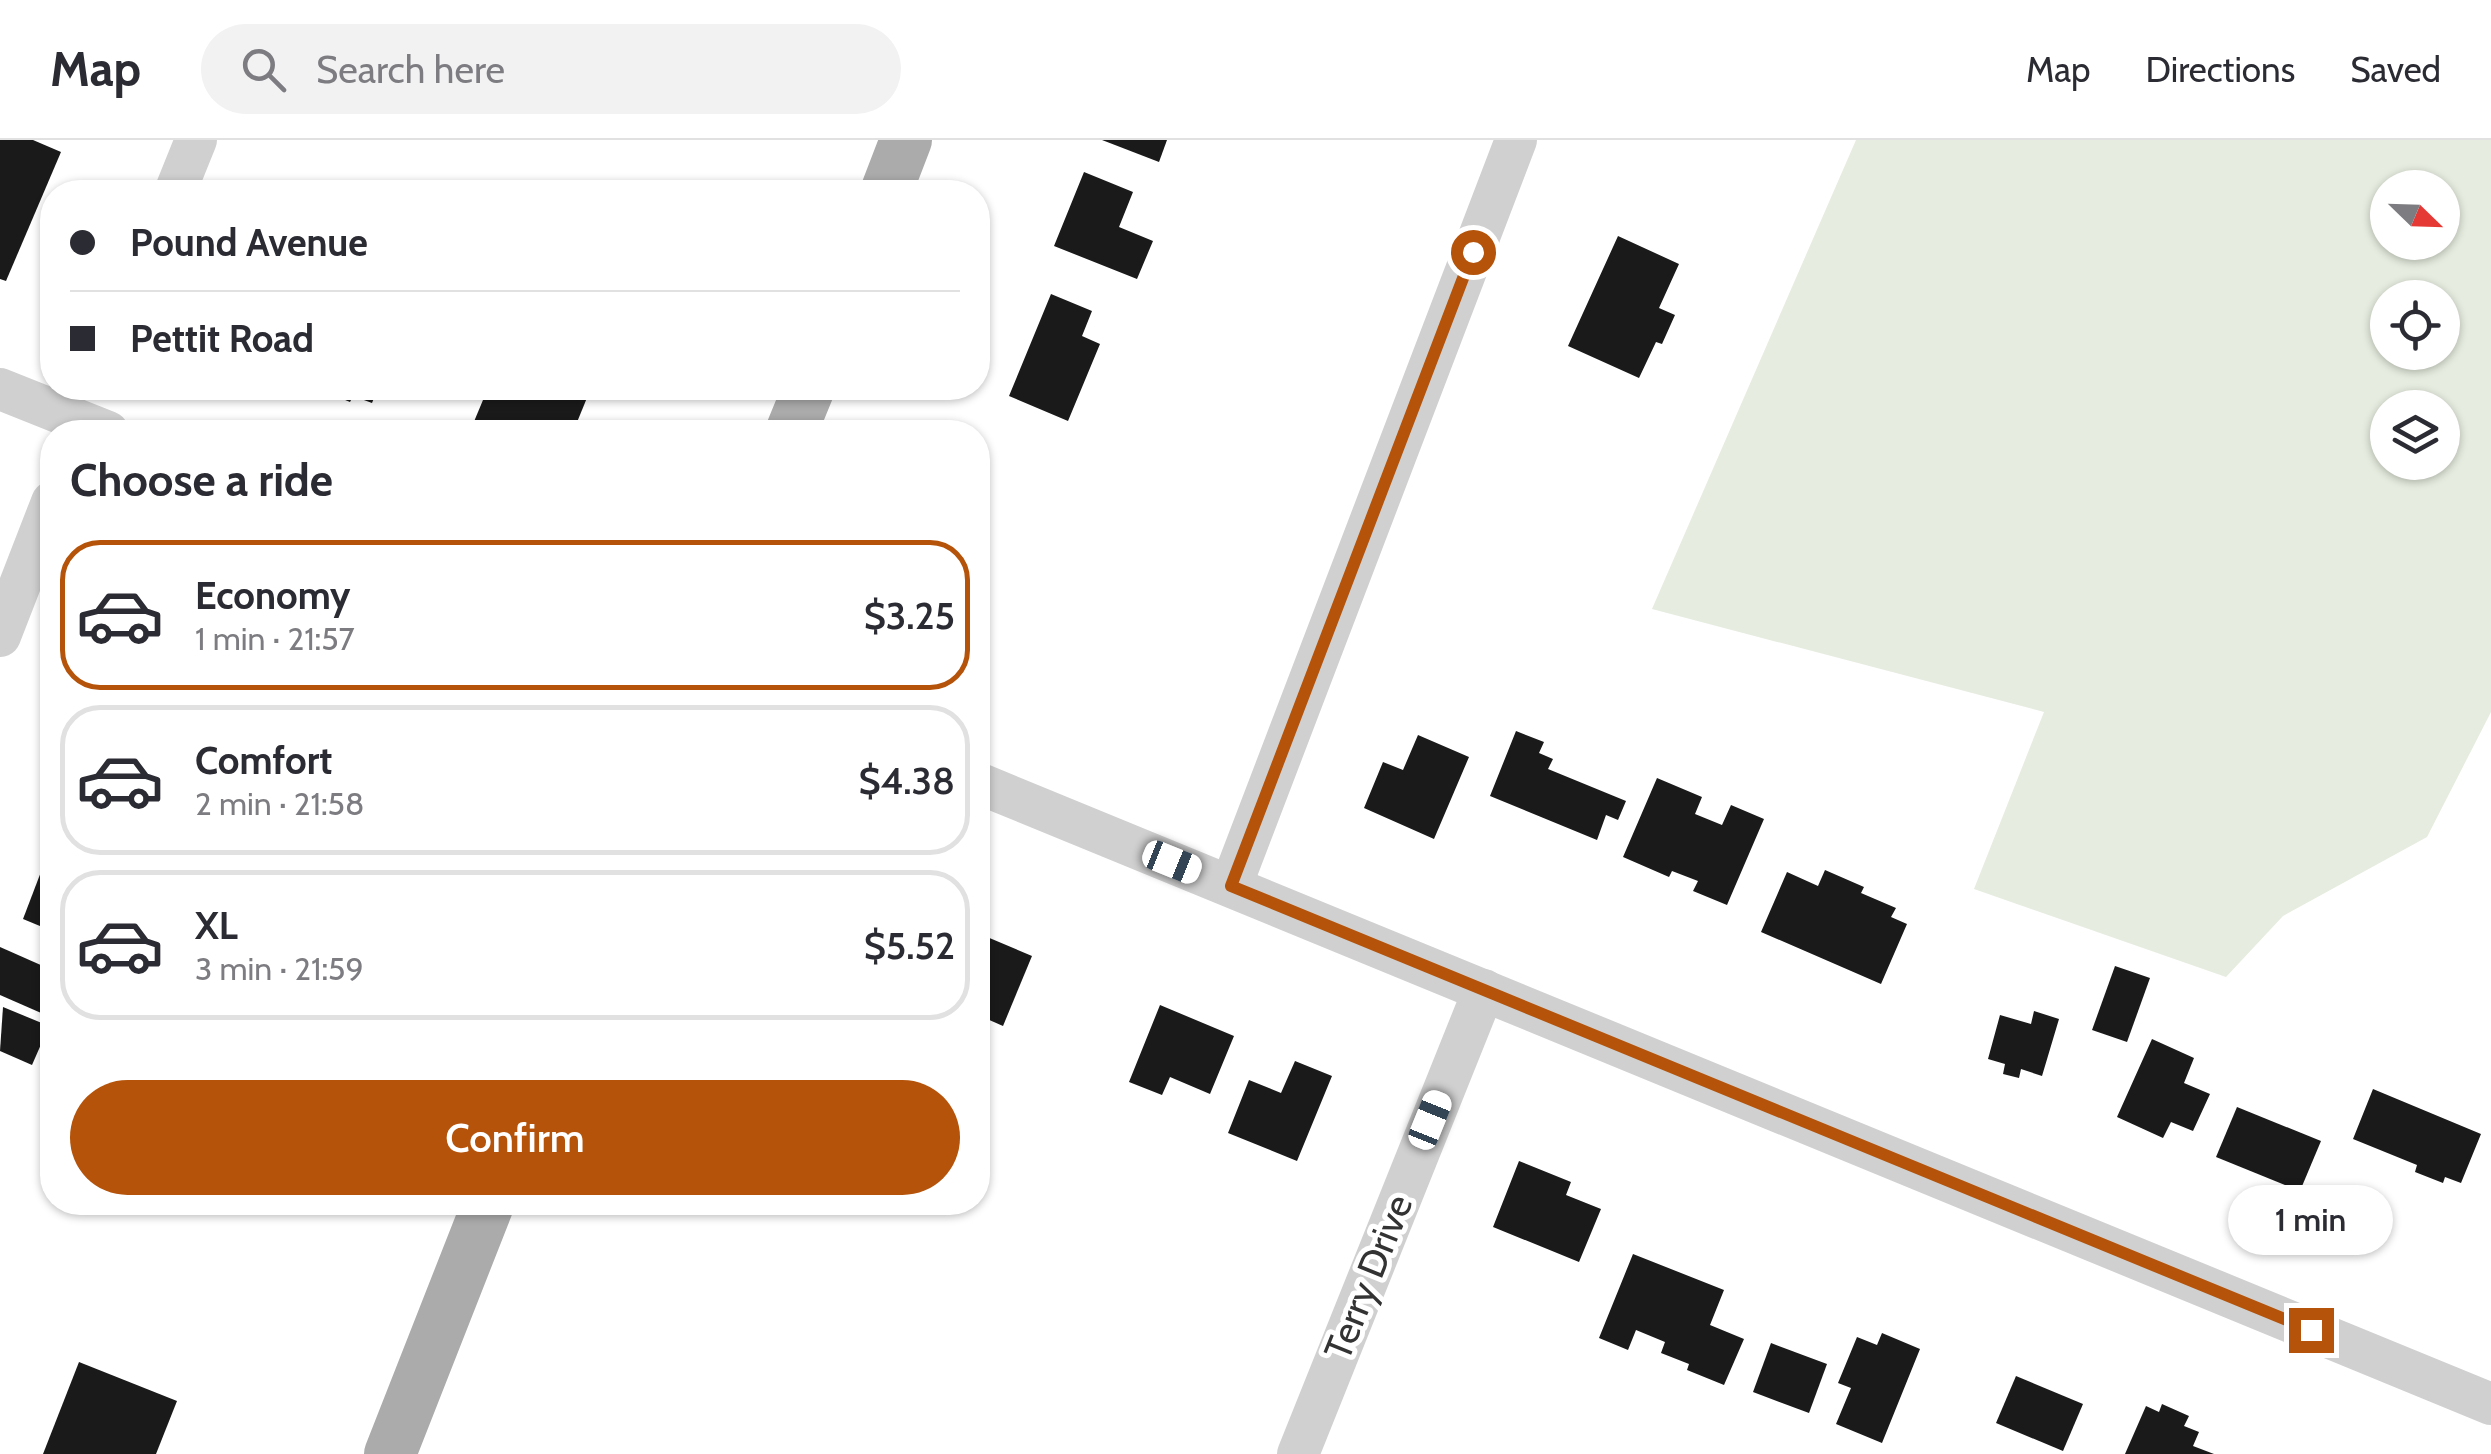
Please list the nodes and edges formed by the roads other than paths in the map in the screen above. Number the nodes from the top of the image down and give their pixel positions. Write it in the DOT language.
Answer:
graph roads {
  1 [pos="196,140"];
  2 [pos="906,140"];
  3 [pos="1516,140"];
  4 [pos="180,180"];
  5 [pos="891,180"];
  6 [pos="0,389"];
  7 [pos="93,419"];
  8 [pos="40,533"];
  9 [pos="0,636"];
  10 [pos="990,788"];
  11 [pos="1231,886"];
  12 [pos="1484,990"];
  13 [pos="483,1215"];
  14 [pos="2491,1404"];
  15 [pos="390,1454"];
  16 [pos="1298,1454"];
  1 -- 4 [label="street"];
  2 -- 5 [label="main road"];
  3 -- 11 [label="street"];
  6 -- 7 [label="street"];
  8 -- 9 [label="street"];
  10 -- 11 [label="street"];
  11 -- 12 [label="street"];
  12 -- 14 [label="street"];
  12 -- 16 [label="street, Terry Drive"];
  13 -- 15 [label="main road"];
}
